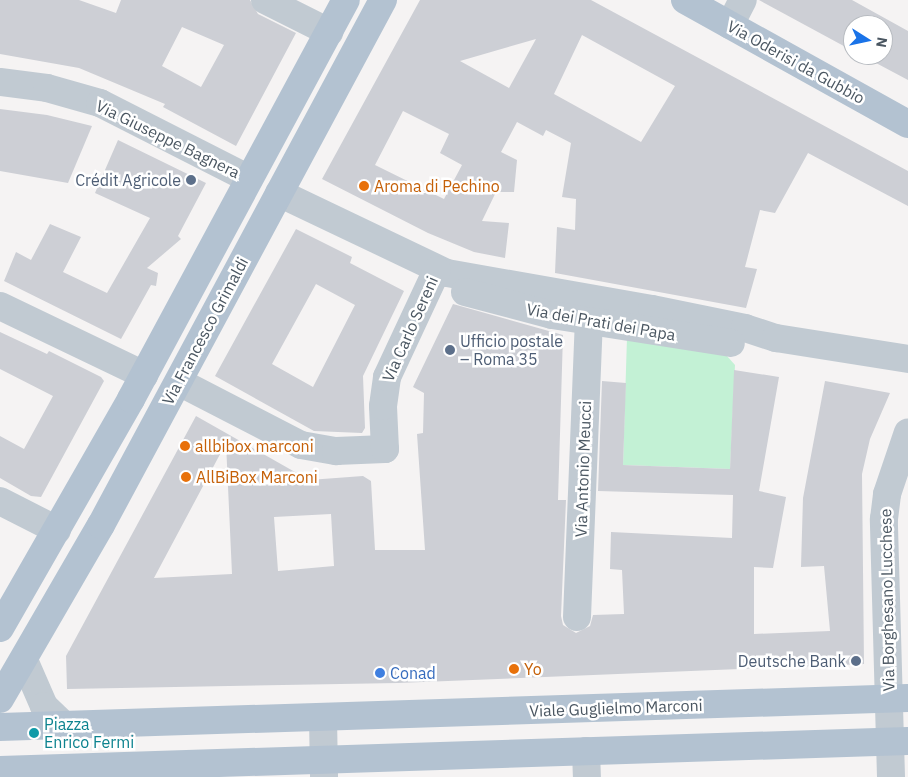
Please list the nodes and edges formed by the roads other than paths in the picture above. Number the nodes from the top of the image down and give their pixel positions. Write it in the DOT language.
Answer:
graph roads {
  1 [pos="265,0"];
  2 [pos="346,0"];
  3 [pos="383,0"];
  4 [pos="685,0"];
  5 [pos="743,0"];
  6 [pos="721,13"];
  7 [pos="329,32"];
  8 [pos="0,82"];
  9 [pos="908,124"];
  10 [pos="249,179"];
  11 [pos="279,192"];
  12 [pos="437,270"];
  13 [pos="0,306"];
  14 [pos="589,321"];
  15 [pos="776,338"];
  16 [pos="908,358"];
  17 [pos="144,375"];
  18 [pos="179,382"];
  19 [pos="908,432"];
  20 [pos="0,501"];
  21 [pos="57,530"];
  22 [pos="577,617"];
  23 [pos="0,628"];
  24 [pos="24,660"];
  25 [pos="0,699"];
  26 [pos="898,699"];
  27 [pos="323,717"];
  28 [pos="0,726"];
  29 [pos="66,726"];
  30 [pos="902,749"];
  31 [pos="586,764"];
  32 [pos="0,770"];
  33 [pos="181,771"];
  34 [pos="324,771"];
  35 [pos="47,773"];
  36 [pos="890,777"];
  1 -- 7 [label="street"];
  2 -- 7 [label="main road, Via Francesco Grimaldi"];
  3 -- 11 [label="main road, Via Francesco Grimaldi"];
  4 -- 6 [label="main road, Via Oderisi da Gubbio"];
  5 -- 6 [label="street"];
  6 -- 9 [label="main road, Via Oderisi da Gubbio"];
  7 -- 10 [label="main road, Via Francesco Grimaldi"];
  8 -- 10 [label="street, Via Giuseppe Bagnera"];
  10 -- 17 [label="main road, Via Francesco Grimaldi"];
  11 -- 12 [label="street, Via dei Prati dei Papa"];
  11 -- 18 [label="main road, Via Francesco Grimaldi"];
  12 -- 14 [label="street, Via dei Prati dei Papa"];
  12 -- 15 [label="street, Via dei Prati dei Papa"];
  12 -- 18 [label="street, Via Carlo Sereni"];
  13 -- 17 [label="street"];
  14 -- 15 [label="street, Via dei Prati dei Papa"];
  14 -- 22 [label="street, Via Antonio Meucci"];
  15 -- 16 [label="street, Via dei Prati dei Papa"];
  17 -- 21 [label="main road, Via Francesco Grimaldi"];
  18 -- 24 [label="main road, Via Francesco Grimaldi"];
  19 -- 26 [label="street, Via Borghesano Lucchese"];
  20 -- 21 [label="street"];
  21 -- 23 [label="main road, Via Francesco Grimaldi"];
  24 -- 25 [label="main road, Via Francesco Grimaldi"];
  24 -- 29 [label="street"];
  26 -- 27 [label="main road, Viale Guglielmo Marconi"];
  26 -- 30 [label="street, Via Borghesano Lucchese"];
  27 -- 29 [label="main road, Viale Guglielmo Marconi"];
  27 -- 34 [label="street"];
  28 -- 29 [label="main road, Viale Guglielmo Marconi"];
  30 -- 31 [label="main road"];
  30 -- 36 [label="street, Via Borghesano Lucchese"];
  31 -- 34 [label="main road"];
  32 -- 35 [label="main road"];
  33 -- 34 [label="main road"];
  33 -- 35 [label="main road"];
}
